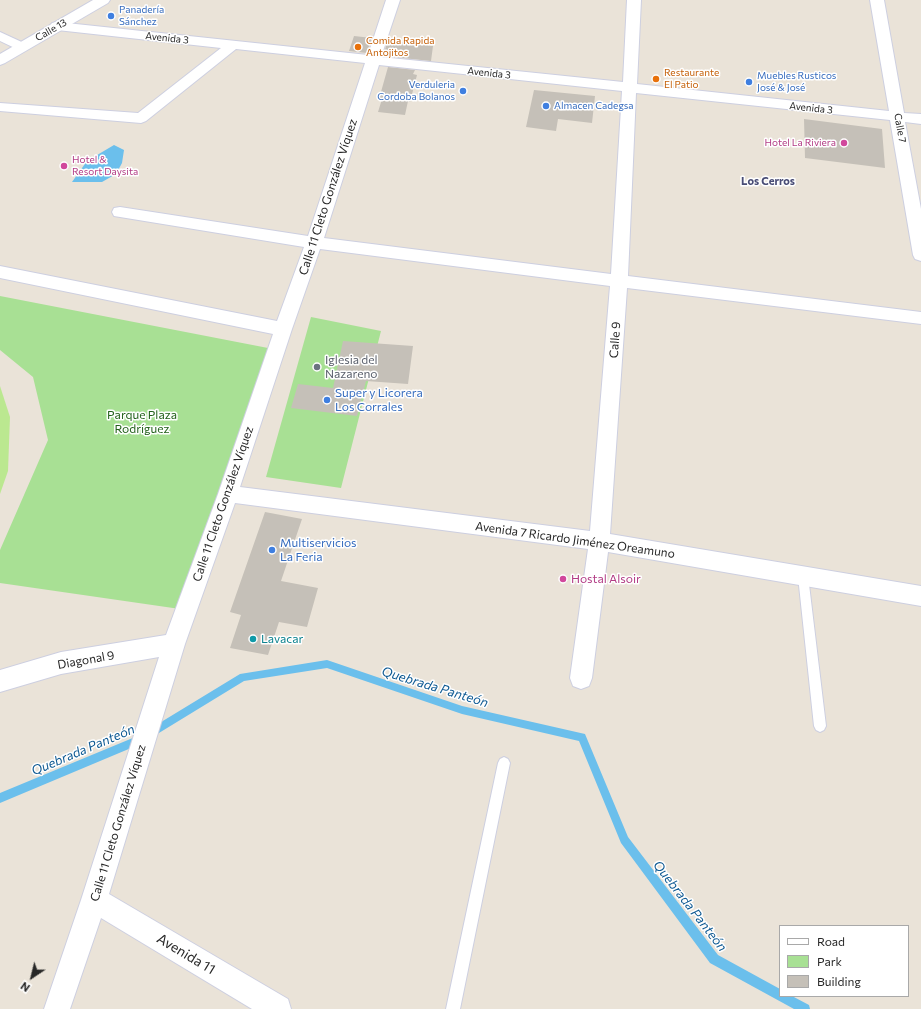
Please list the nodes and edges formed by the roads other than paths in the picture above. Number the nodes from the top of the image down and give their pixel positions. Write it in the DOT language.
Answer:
graph roads {
  1 [pos="103,0"];
  2 [pos="393,0"];
  3 [pos="634,0"];
  4 [pos="877,0"];
  5 [pos="57,26"];
  6 [pos="0,36"];
  7 [pos="232,45"];
  8 [pos="21,47"];
  9 [pos="0,60"];
  10 [pos="373,60"];
  11 [pos="630,88"];
  12 [pos="0,107"];
  13 [pos="898,117"];
  14 [pos="921,119"];
  15 [pos="120,212"];
  16 [pos="314,243"];
  17 [pos="921,255"];
  18 [pos="0,272"];
  19 [pos="619,280"];
  20 [pos="921,318"];
  21 [pos="283,329"];
  22 [pos="228,494"];
  23 [pos="599,541"];
  24 [pos="803,576"];
  25 [pos="921,596"];
  26 [pos="174,644"];
  27 [pos="581,678"];
  28 [pos="0,681"];
  29 [pos="820,726"];
  30 [pos="504,763"];
  31 [pos="94,900"];
  32 [pos="57,1009"];
  33 [pos="278,1009"];
  34 [pos="453,1009"];
  1 -- 5 [label="street, Calle 13"];
  2 -- 10 [label="street, Calle 11 Cleto González Víquez"];
  3 -- 11 [label="street, Calle 9"];
  4 -- 13 [label="street, Calle 7"];
  5 -- 7 [label="street, Avenida 3"];
  5 -- 8 [label="street, Calle 13"];
  6 -- 8 [label="street"];
  7 -- 10 [label="street, Avenida 3"];
  7 -- 12 [label="street"];
  8 -- 9 [label="street, Calle 13"];
  10 -- 11 [label="street, Avenida 3"];
  10 -- 16 [label="street, Calle 11 Cleto González Víquez"];
  11 -- 13 [label="street, Avenida 3"];
  11 -- 19 [label="street, Calle 9"];
  13 -- 14 [label="street, Avenida 3"];
  13 -- 17 [label="street, Calle 7"];
  15 -- 16 [label="street"];
  16 -- 19 [label="street"];
  16 -- 21 [label="street, Calle 11 Cleto González Víquez"];
  18 -- 21 [label="street"];
  19 -- 20 [label="street"];
  19 -- 23 [label="street, Calle 9"];
  21 -- 22 [label="street, Calle 11 Cleto González Víquez"];
  22 -- 23 [label="street, Avenida 7 Ricardo Jiménez Oreamuno"];
  22 -- 26 [label="street, Calle 11 Cleto González Víquez"];
  23 -- 24 [label="street, Avenida 7 Ricardo Jiménez Oreamuno"];
  23 -- 27 [label="street, Calle 9"];
  24 -- 25 [label="street, Avenida 7 Ricardo Jiménez Oreamuno"];
  24 -- 29 [label="lane"];
  26 -- 28 [label="street, Diagonal 9"];
  26 -- 31 [label="street, Calle 11 Cleto González Víquez"];
  30 -- 34 [label="lane"];
  31 -- 32 [label="street, Calle 11 Cleto González Víquez"];
  31 -- 33 [label="street, Avenida 11"];
}
